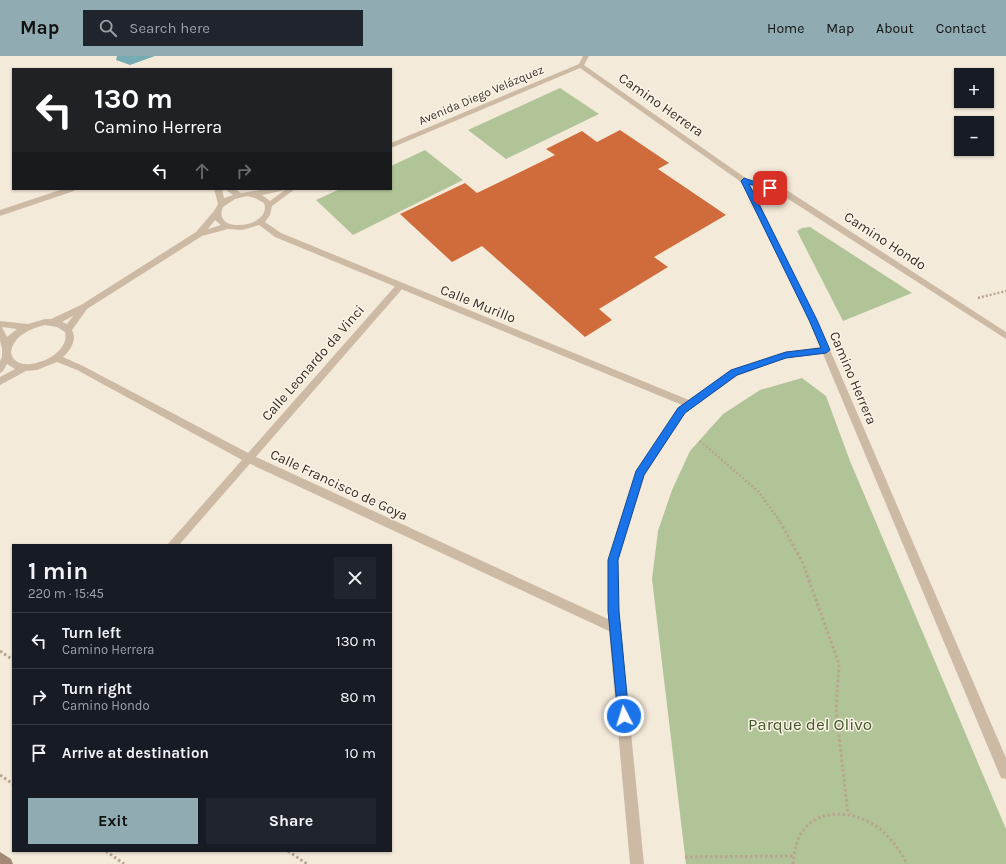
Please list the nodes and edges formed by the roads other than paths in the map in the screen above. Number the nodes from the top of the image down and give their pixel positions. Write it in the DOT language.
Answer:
graph roads {
  1 [pos="586,56"];
  2 [pos="581,65"];
  3 [pos="392,146"];
  4 [pos="744,181"];
  5 [pos="68,190"];
  6 [pos="218,190"];
  7 [pos="231,190"];
  8 [pos="276,190"];
  9 [pos="290,190"];
  10 [pos="253,194"];
  11 [pos="240,195"];
  12 [pos="222,204"];
  13 [pos="269,205"];
  14 [pos="217,213"];
  15 [pos="0,214"];
  16 [pos="260,221"];
  17 [pos="228,226"];
  18 [pos="199,234"];
  19 [pos="400,286"];
  20 [pos="84,307"];
  21 [pos="53,322"];
  22 [pos="0,324"];
  23 [pos="28,327"];
  24 [pos="68,329"];
  25 [pos="0,330"];
  26 [pos="1006,336"];
  27 [pos="826,350"];
  28 [pos="7,353"];
  29 [pos="56,358"];
  30 [pos="26,367"];
  31 [pos="0,369"];
  32 [pos="0,381"];
  33 [pos="690,404"];
  34 [pos="248,458"];
  35 [pos="173,544"];
  36 [pos="615,628"];
  37 [pos="1006,774"];
  38 [pos="0,859"];
  39 [pos="6,864"];
  40 [pos="637,864"];
  1 -- 2 [label="street"];
  2 -- 3 [label="street, Avenida Diego Velázquez"];
  2 -- 4 [label="street, Camino Herrera"];
  4 -- 26 [label="street, Camino Hondo"];
  4 -- 27 [label="street, Camino Herrera"];
  5 -- 15 [label="street"];
  6 -- 12 [label="street"];
  7 -- 11 [label="street"];
  8 -- 10 [label="street"];
  9 -- 13 [label="street"];
  10 -- 11 [label="street"];
  10 -- 13 [label="street"];
  11 -- 12 [label="street"];
  12 -- 14 [label="street"];
  13 -- 16 [label="street"];
  14 -- 17 [label="street"];
  14 -- 18 [label="street"];
  16 -- 17 [label="street"];
  16 -- 19 [label="street, Calle Murillo"];
  17 -- 18 [label="street"];
  18 -- 20 [label="street"];
  19 -- 33 [label="street, Calle Murillo"];
  19 -- 34 [label="street, Calle Leonardo da Vinci"];
  20 -- 21 [label="street"];
  20 -- 24 [label="street"];
  21 -- 23 [label="street"];
  21 -- 24 [label="street"];
  22 -- 23 [label="street"];
  23 -- 28 [label="street"];
  24 -- 29 [label="street"];
  25 -- 28 [label="street"];
  27 -- 33 [label="street"];
  27 -- 37 [label="street, Camino Herrera"];
  28 -- 30 [label="street"];
  28 -- 31 [label="street"];
  29 -- 30 [label="street"];
  29 -- 34 [label="street, Calle Francisco de Goya"];
  30 -- 32 [label="street"];
  33 -- 36 [label="street"];
  34 -- 35 [label="street, Calle Leonardo da Vinci"];
  34 -- 36 [label="street, Calle Francisco de Goya"];
  36 -- 40 [label="street"];
  38 -- 39 [label="main road"];
}
